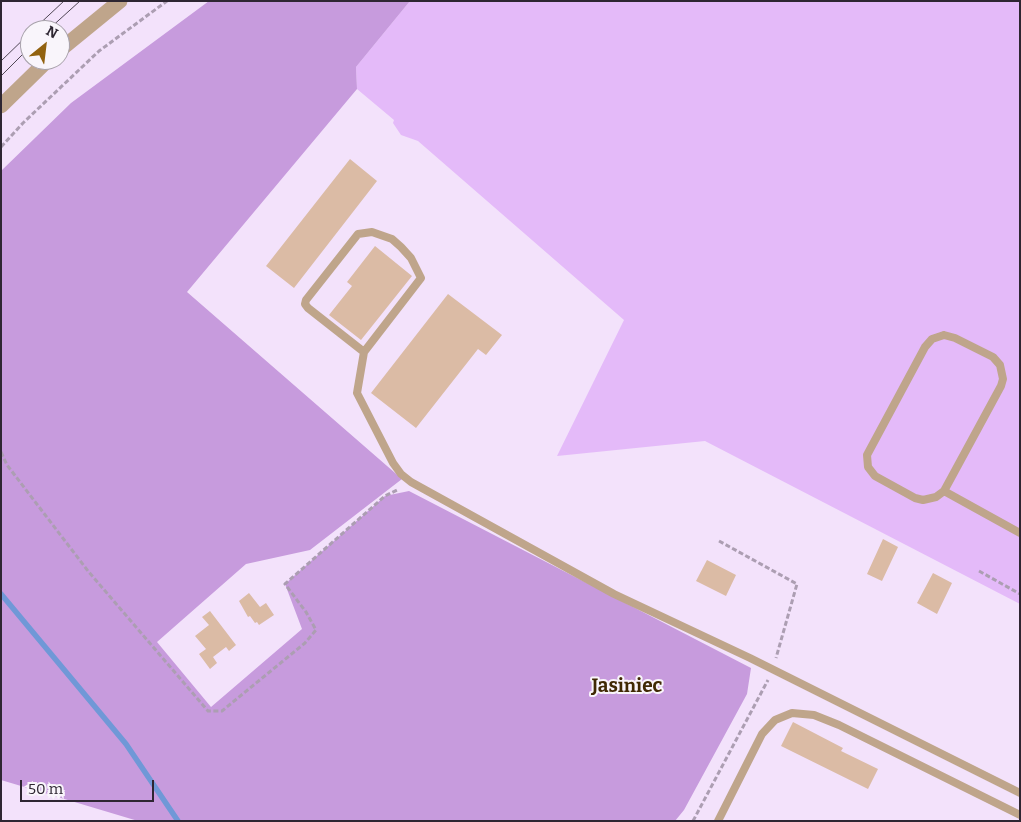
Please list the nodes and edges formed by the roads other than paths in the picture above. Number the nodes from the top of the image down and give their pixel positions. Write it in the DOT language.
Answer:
graph roads {
  1 [pos="120,1"];
  2 [pos="70,42"];
  3 [pos="38,70"];
  4 [pos="1,106"];
  5 [pos="364,352"];
  6 [pos="944,491"];
  7 [pos="1020,532"];
  8 [pos="1020,793"];
  9 [pos="1020,816"];
  10 [pos="718,821"];
  1 -- 2 [label="street"];
  3 -- 4 [label="street"];
  5 -- 5 [label="lane"];
  5 -- 8 [label="lane"];
  6 -- 6 [label="lane"];
  6 -- 7 [label="lane"];
  9 -- 10 [label="lane"];
}
